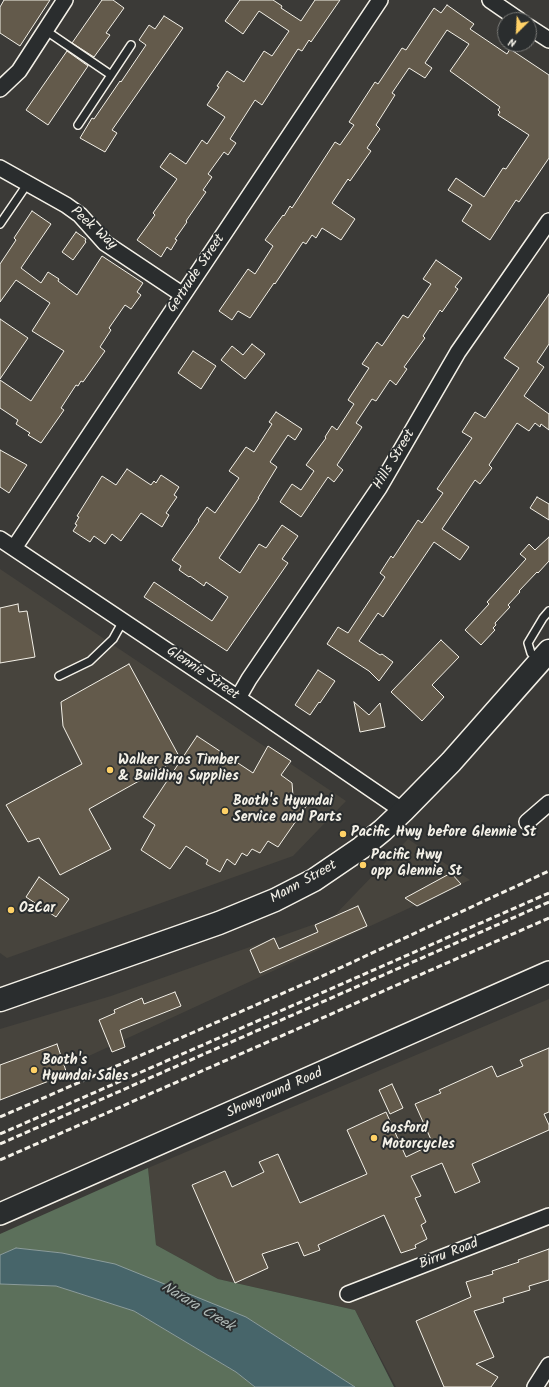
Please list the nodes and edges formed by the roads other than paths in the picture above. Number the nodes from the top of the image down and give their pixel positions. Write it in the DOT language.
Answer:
graph roads {
  1 [pos="65,0"];
  2 [pos="380,0"];
  3 [pos="490,0"];
  4 [pos="507,12"];
  5 [pos="45,30"];
  6 [pos="537,32"];
  7 [pos="549,40"];
  8 [pos="131,45"];
  9 [pos="111,75"];
  10 [pos="0,89"];
  11 [pos="78,125"];
  12 [pos="0,168"];
  13 [pos="28,183"];
  14 [pos="549,221"];
  15 [pos="0,224"];
  16 [pos="184,295"];
  17 [pos="0,539"];
  18 [pos="14,548"];
  19 [pos="549,611"];
  20 [pos="123,621"];
  21 [pos="545,656"];
  22 [pos="59,676"];
  23 [pos="238,698"];
  24 [pos="549,803"];
  25 [pos="403,811"];
  26 [pos="527,822"];
  27 [pos="549,972"];
  28 [pos="2,994"];
  29 [pos="0,1214"];
  30 [pos="549,1216"];
  31 [pos="348,1294"];
  32 [pos="549,1365"];
  33 [pos="535,1387"];
  1 -- 5 [label="street"];
  2 -- 16 [label="street, Gertrude Street"];
  3 -- 4 [label="street"];
  5 -- 9 [label="lane"];
  5 -- 10 [label="street"];
  6 -- 7 [label="street"];
  8 -- 9 [label="lane"];
  9 -- 11 [label="lane"];
  12 -- 13 [label="street, Peek Way"];
  13 -- 15 [label="lane"];
  13 -- 16 [label="street, Peek Way"];
  14 -- 23 [label="street, Hills Street"];
  16 -- 18 [label="street, Gertrude Street"];
  17 -- 18 [label="street, Glennie Street"];
  18 -- 20 [label="street, Glennie Street"];
  19 -- 21 [label="lane, Mann Street"];
  20 -- 22 [label="lane"];
  20 -- 23 [label="street, Glennie Street"];
  21 -- 25 [label="main road, Mann Street"];
  23 -- 25 [label="street, Glennie Street"];
  24 -- 26 [label="street"];
  25 -- 28 [label="main road, Mann Street"];
  27 -- 29 [label="street, Showground Road"];
  30 -- 31 [label="street, Birru Road"];
  32 -- 33 [label="street"];
}
